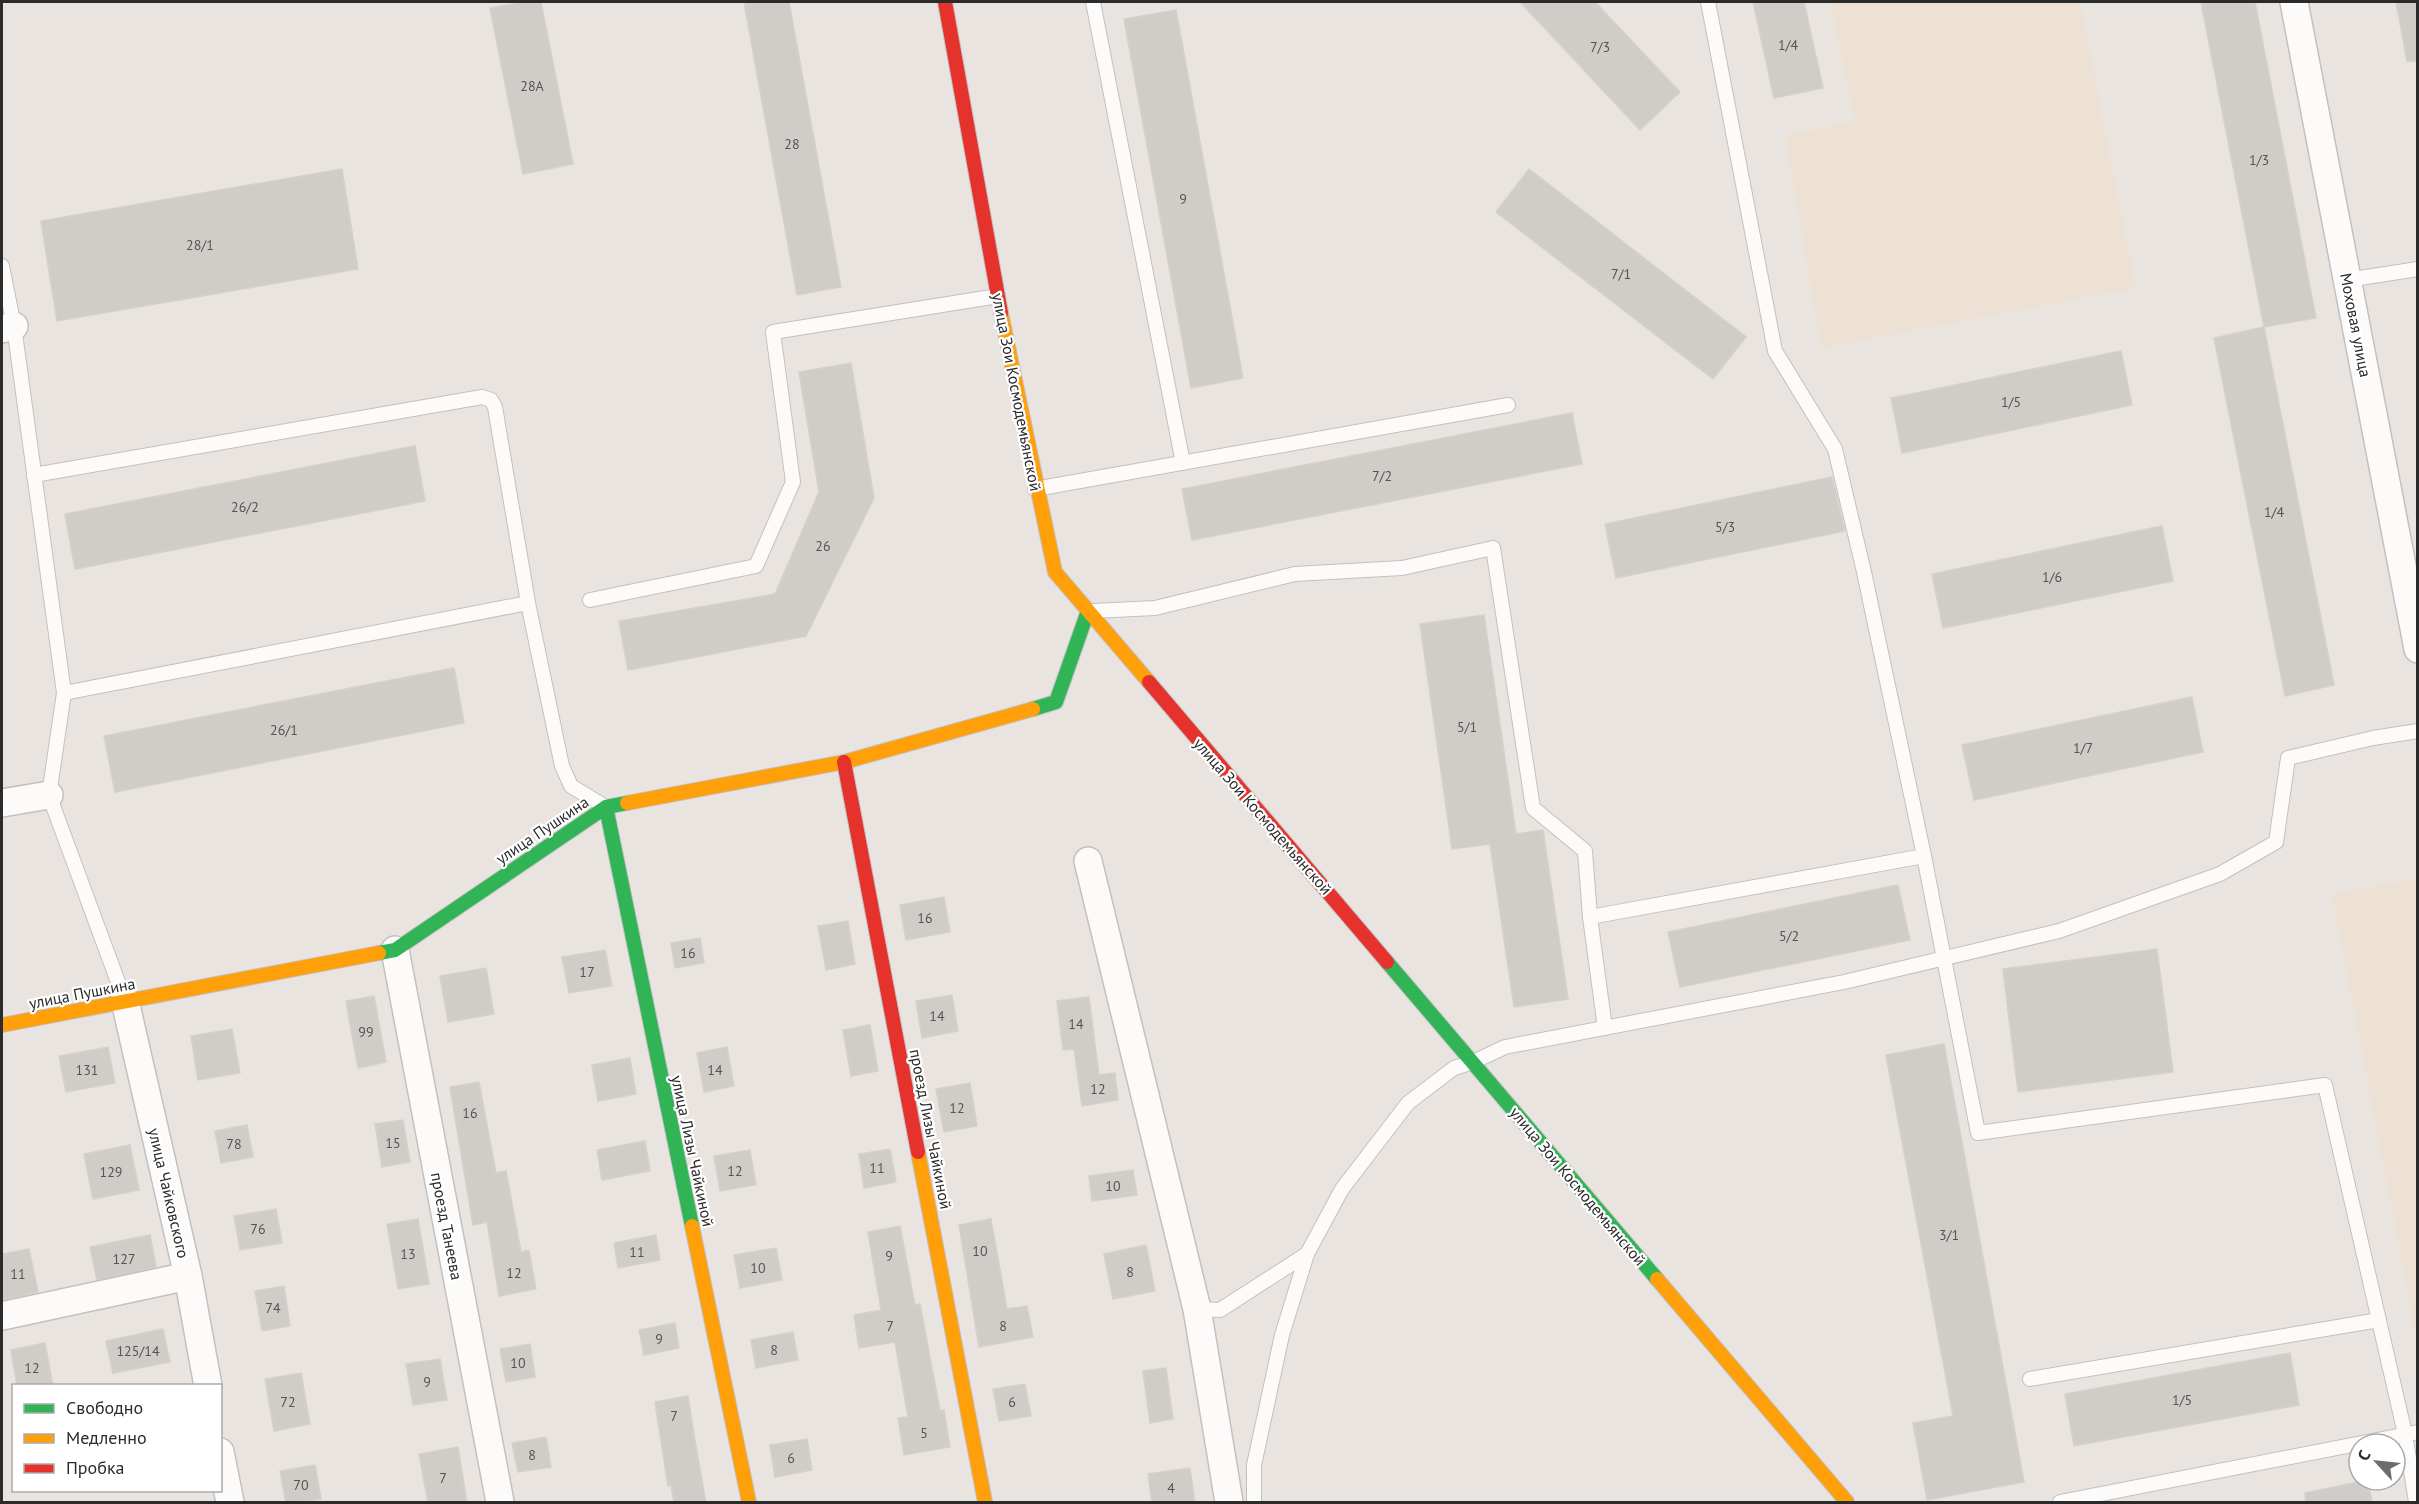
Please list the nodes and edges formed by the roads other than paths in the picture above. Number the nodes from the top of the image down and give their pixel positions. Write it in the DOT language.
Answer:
graph roads {
  1 [pos="945,2"];
  2 [pos="1093,2"];
  3 [pos="1707,2"];
  4 [pos="2294,2"];
  5 [pos="2,266"];
  6 [pos="2418,269"];
  7 [pos="2347,280"];
  8 [pos="998,296"];
  9 [pos="8,328"];
  10 [pos="1508,405"];
  11 [pos="1184,463"];
  12 [pos="34,475"];
  13 [pos="1035,489"];
  14 [pos="590,600"];
  15 [pos="528,603"];
  16 [pos="1088,611"];
  17 [pos="2418,649"];
  18 [pos="64,693"];
  19 [pos="2418,731"];
  20 [pos="844,762"];
  21 [pos="49,795"];
  22 [pos="2,803"];
  23 [pos="606,807"];
  24 [pos="1924,856"];
  25 [pos="1088,861"];
  26 [pos="1590,917"];
  27 [pos="395,950"];
  28 [pos="1945,958"];
  29 [pos="125,1001"];
  30 [pos="2,1025"];
  31 [pos="1605,1028"];
  32 [pos="1473,1062"];
  33 [pos="1307,1254"];
  34 [pos="188,1276"];
  35 [pos="1197,1308"];
  36 [pos="2,1316"];
  37 [pos="2379,1320"];
  38 [pos="2031,1379"];
  39 [pos="208,1384"];
  40 [pos="2411,1433"];
  41 [pos="222,1462"];
  42 [pos="230,1503"];
  43 [pos="500,1503"];
  44 [pos="749,1503"];
  45 [pos="985,1503"];
  46 [pos="1229,1503"];
  47 [pos="1254,1503"];
  48 [pos="1847,1503"];
  49 [pos="2060,1503"];
  50 [pos="2416,1503"];
  1 -- 8 [label="street, улица Зои Космодемьянской"];
  2 -- 11 [label="lane"];
  3 -- 24 [label="lane"];
  4 -- 7 [label="street, Моховая улица"];
  5 -- 9 [label="lane"];
  6 -- 7 [label="lane"];
  7 -- 17 [label="street, Моховая улица"];
  8 -- 13 [label="street, улица Зои Космодемьянской"];
  8 -- 14 [label="lane"];
  9 -- 12 [label="lane"];
  10 -- 11 [label="lane"];
  11 -- 13 [label="lane"];
  12 -- 15 [label="lane"];
  12 -- 18 [label="lane"];
  13 -- 16 [label="street, улица Зои Космодемьянской"];
  15 -- 18 [label="lane"];
  15 -- 23 [label="lane"];
  16 -- 20 [label="street, улица Пушкина"];
  16 -- 26 [label="lane"];
  16 -- 32 [label="street, улица Зои Космодемьянской"];
  18 -- 21 [label="lane"];
  19 -- 28 [label="lane"];
  20 -- 23 [label="street, улица Пушкина"];
  20 -- 45 [label="street, проезд Лизы Чайкиной"];
  21 -- 22 [label="street"];
  21 -- 29 [label="lane"];
  23 -- 27 [label="street, улица Пушкина"];
  23 -- 44 [label="street, улица Лизы Чайкиной"];
  24 -- 26 [label="lane"];
  24 -- 28 [label="lane"];
  25 -- 35 [label="street"];
  26 -- 31 [label="lane"];
  27 -- 29 [label="street, улица Пушкина"];
  27 -- 43 [label="street, проезд Танеева"];
  28 -- 31 [label="lane"];
  28 -- 37 [label="lane"];
  29 -- 30 [label="street, улица Пушкина"];
  29 -- 34 [label="street, улица Чайковского"];
  31 -- 32 [label="lane"];
  32 -- 33 [label="lane"];
  32 -- 48 [label="street, улица Зои Космодемьянской"];
  33 -- 35 [label="lane"];
  33 -- 47 [label="lane"];
  34 -- 36 [label="street"];
  34 -- 39 [label="street, улица Чайковского"];
  35 -- 46 [label="street"];
  37 -- 38 [label="lane"];
  37 -- 40 [label="lane"];
  40 -- 49 [label="lane"];
  40 -- 50 [label="lane"];
  41 -- 42 [label="street"];
}
